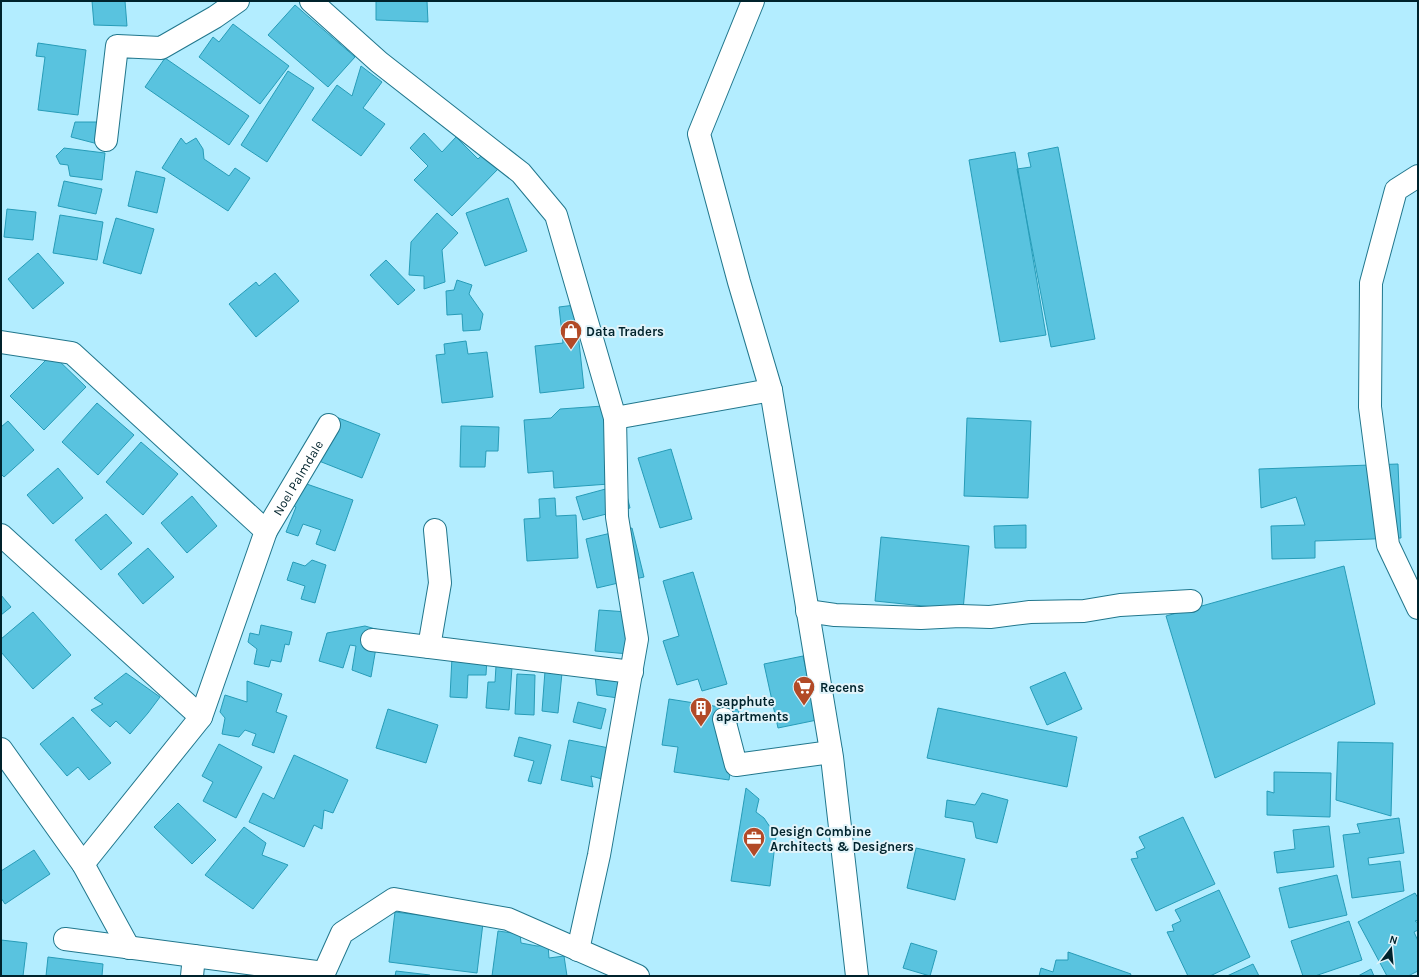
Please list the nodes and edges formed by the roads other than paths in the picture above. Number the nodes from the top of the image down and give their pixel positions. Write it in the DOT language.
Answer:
graph roads {
  1 [pos="238,1"];
  2 [pos="311,1"];
  3 [pos="753,1"];
  4 [pos="106,140"];
  5 [pos="1418,176"];
  6 [pos="1,342"];
  7 [pos="771,390"];
  8 [pos="615,418"];
  9 [pos="329,425"];
  10 [pos="435,530"];
  11 [pos="266,531"];
  12 [pos="1,535"];
  13 [pos="1191,602"];
  14 [pos="1418,608"];
  15 [pos="807,611"];
  16 [pos="372,640"];
  17 [pos="429,647"];
  18 [pos="632,672"];
  19 [pos="201,717"];
  20 [pos="724,719"];
  21 [pos="1,749"];
  22 [pos="831,752"];
  23 [pos="83,864"];
  24 [pos="65,939"];
  25 [pos="129,948"];
  26 [pos="578,950"];
  27 [pos="193,966"];
  28 [pos="638,976"];
  29 [pos="857,976"];
  1 -- 4 [label="street"];
  2 -- 8 [label="street"];
  3 -- 7 [label="street"];
  5 -- 14 [label="street"];
  6 -- 11 [label="street"];
  7 -- 8 [label="street"];
  7 -- 15 [label="street"];
  8 -- 18 [label="street"];
  9 -- 11 [label="street, Noel Palmdale"];
  10 -- 17 [label="street"];
  11 -- 19 [label="street, Noel Palmdale"];
  12 -- 19 [label="street"];
  13 -- 15 [label="street"];
  15 -- 22 [label="street"];
  16 -- 17 [label="street"];
  17 -- 18 [label="street"];
  18 -- 26 [label="street"];
  19 -- 23 [label="street, Noel Palmdale"];
  20 -- 22 [label="street"];
  21 -- 23 [label="street"];
  22 -- 29 [label="street"];
  23 -- 25 [label="street"];
  24 -- 25 [label="street"];
  25 -- 27 [label="street"];
  26 -- 27 [label="street"];
  26 -- 28 [label="street"];
}
